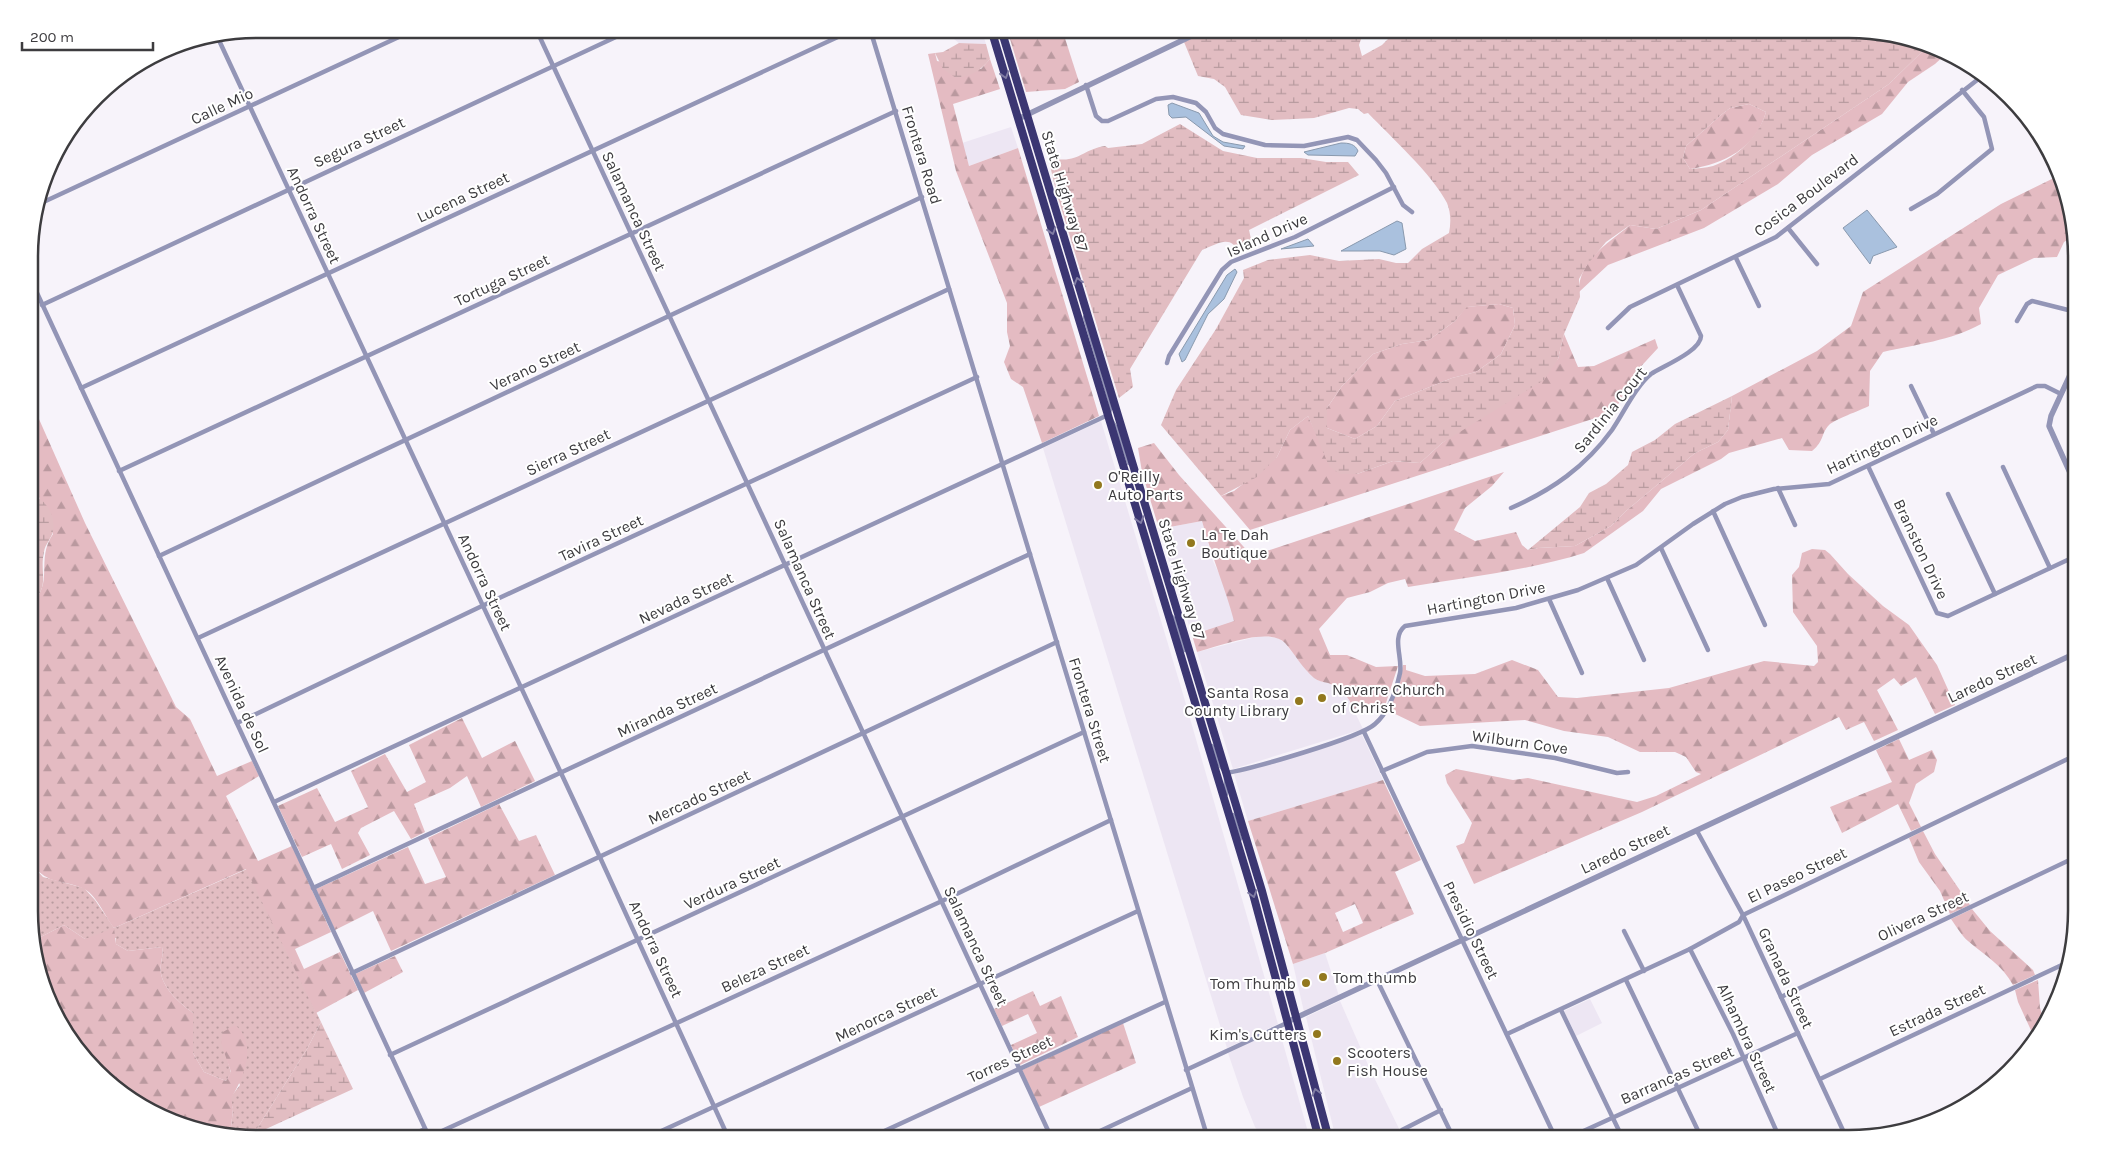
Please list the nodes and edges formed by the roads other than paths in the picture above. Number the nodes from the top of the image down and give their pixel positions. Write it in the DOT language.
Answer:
graph roads {
  1 [pos="397,38"];
  2 [pos="540,38"];
  3 [pos="614,38"];
  4 [pos="835,38"];
  5 [pos="873,38"];
  6 [pos="994,38"];
  7 [pos="1004,38"];
  8 [pos="1187,38"];
  9 [pos="219,41"];
  10 [pos="553,66"];
  11 [pos="1978,80"];
  12 [pos="1086,85"];
  13 [pos="1962,90"];
  14 [pos="250,107"];
  15 [pos="896,111"];
  16 [pos="1027,115"];
  17 [pos="1018,119"];
  18 [pos="592,150"];
  19 [pos="1394,187"];
  20 [pos="288,188"];
  21 [pos="922,197"];
  22 [pos="45,201"];
  23 [pos="1911,208"];
  24 [pos="1412,212"];
  25 [pos="1788,228"];
  26 [pos="631,234"];
  27 [pos="1736,258"];
  28 [pos="1817,264"];
  29 [pos="328,274"];
  30 [pos="1677,285"];
  31 [pos="949,289"];
  32 [pos="38,296"];
  33 [pos="1084,302"];
  34 [pos="42,305"];
  35 [pos="1759,306"];
  36 [pos="2068,310"];
  37 [pos="670,317"];
  38 [pos="2017,321"];
  39 [pos="1608,328"];
  40 [pos="367,356"];
  41 [pos="1167,363"];
  42 [pos="977,377"];
  43 [pos="2068,379"];
  44 [pos="1911,386"];
  45 [pos="81,388"];
  46 [pos="2061,394"];
  47 [pos="708,401"];
  48 [pos="1108,414"];
  49 [pos="1934,434"];
  50 [pos="406,440"];
  51 [pos="1003,464"];
  52 [pos="1868,466"];
  53 [pos="2003,467"];
  54 [pos="2068,469"];
  55 [pos="119,471"];
  56 [pos="748,484"];
  57 [pos="1778,488"];
  58 [pos="1948,494"];
  59 [pos="1145,504"];
  60 [pos="1511,508"];
  61 [pos="1713,510"];
  62 [pos="444,523"];
  63 [pos="1795,526"];
  64 [pos="1661,548"];
  65 [pos="1030,554"];
  66 [pos="159,556"];
  67 [pos="2068,560"];
  68 [pos="786,565"];
  69 [pos="2050,568"];
  70 [pos="1607,578"];
  71 [pos="1995,594"];
  72 [pos="1548,599"];
  73 [pos="482,606"];
  74 [pos="1168,614"];
  75 [pos="1765,625"];
  76 [pos="198,638"];
  77 [pos="1056,642"];
  78 [pos="1708,650"];
  79 [pos="825,651"];
  80 [pos="2068,658"];
  81 [pos="1644,660"];
  82 [pos="1582,673"];
  83 [pos="521,688"];
  84 [pos="1193,695"];
  85 [pos="1203,696"];
  86 [pos="237,723"];
  87 [pos="1084,732"];
  88 [pos="1364,732"];
  89 [pos="864,734"];
  90 [pos="2068,760"];
  91 [pos="1382,771"];
  92 [pos="560,772"];
  93 [pos="1628,772"];
  94 [pos="1226,773"];
  95 [pos="274,802"];
  96 [pos="902,817"];
  97 [pos="1111,820"];
  98 [pos="1697,831"];
  99 [pos="599,857"];
  100 [pos="2068,861"];
  101 [pos="1245,868"];
  102 [pos="313,888"];
  103 [pos="942,902"];
  104 [pos="1138,911"];
  105 [pos="1743,915"];
  106 [pos="1624,930"];
  107 [pos="638,941"];
  108 [pos="1462,941"];
  109 [pos="1690,949"];
  110 [pos="2061,966"];
  111 [pos="1644,971"];
  112 [pos="352,973"];
  113 [pos="1378,980"];
  114 [pos="1626,980"];
  115 [pos="980,984"];
  116 [pos="1781,997"];
  117 [pos="1165,1002"];
  118 [pos="1561,1010"];
  119 [pos="1297,1018"];
  120 [pos="1289,1022"];
  121 [pos="676,1023"];
  122 [pos="1798,1033"];
  123 [pos="1507,1034"];
  124 [pos="390,1055"];
  125 [pos="1744,1058"];
  126 [pos="1019,1068"];
  127 [pos="1186,1070"];
  128 [pos="1820,1079"];
  129 [pos="1192,1088"];
  130 [pos="1677,1088"];
  131 [pos="714,1107"];
  132 [pos="1441,1110"];
  133 [pos="1612,1117"];
  134 [pos="425,1129"];
  135 [pos="446,1130"];
  136 [pos="664,1130"];
  137 [pos="725,1130"];
  138 [pos="886,1130"];
  139 [pos="1048,1130"];
  140 [pos="1103,1130"];
  141 [pos="1205,1130"];
  142 [pos="1317,1130"];
  143 [pos="1327,1130"];
  144 [pos="1402,1130"];
  145 [pos="1450,1130"];
  146 [pos="1552,1130"];
  147 [pos="1585,1130"];
  148 [pos="1618,1130"];
  149 [pos="1698,1130"];
  150 [pos="1776,1130"];
  151 [pos="1843,1130"];
  1 -- 14 [label="street, Calle Mio"];
  2 -- 10 [label="street, Salamanca Street"];
  3 -- 10 [label="street, Segura Street"];
  4 -- 18 [label="street, Lucena Street"];
  5 -- 15 [label="street, Frontera Road"];
  6 -- 17 [label="highway, one-way"];
  7 -- 16 [label="highway, State Highway 87"];
  8 -- 12 [label="street"];
  9 -- 14 [label="street, Andorra Street"];
  10 -- 18 [label="street, Salamanca Street"];
  10 -- 20 [label="street, Segura Street"];
  11 -- 13 [label="street, Cosica Boulevard"];
  12 -- 16 [label="street"];
  12 -- 19 [label="street"];
  13 -- 23 [label="street"];
  13 -- 25 [label="street, Cosica Boulevard"];
  14 -- 20 [label="street, Andorra Street"];
  14 -- 22 [label="street, Calle Mio"];
  15 -- 21 [label="street, Frontera Road"];
  15 -- 26 [label="street, Tortuga Street"];
  16 -- 17 [label="street"];
  33 -- 16 [label="highway, State Highway 87, one-way"];
  17 -- 48 [label="highway, one-way"];
  18 -- 26 [label="street, Salamanca Street"];
  18 -- 29 [label="street, Lucena Street"];
  19 -- 24 [label="street"];
  19 -- 41 [label="street, Island Drive"];
  20 -- 29 [label="street, Andorra Street"];
  20 -- 34 [label="street, Segura Street"];
  21 -- 31 [label="street, Frontera Road"];
  21 -- 37 [label="street, Verano Street"];
  25 -- 27 [label="street, Cosica Boulevard"];
  25 -- 28 [label="street"];
  26 -- 37 [label="street, Salamanca Street"];
  26 -- 40 [label="street, Tortuga Street"];
  27 -- 30 [label="street, Cosica Boulevard"];
  27 -- 35 [label="street"];
  29 -- 40 [label="street, Andorra Street"];
  29 -- 45 [label="street, Lucena Street"];
  30 -- 39 [label="street, Cosica Boulevard"];
  30 -- 60 [label="street, Sardinia Court"];
  31 -- 42 [label="street, Frontera Street"];
  31 -- 47 [label="street, Sierra Street"];
  32 -- 34 [label="street, Avenida de Sol"];
  33 -- 48 [label="street"];
  33 -- 59 [label="highway, State Highway 87"];
  34 -- 45 [label="street, Avenida de Sol"];
  36 -- 38 [label="street"];
  37 -- 47 [label="street, Salamanca Street"];
  37 -- 50 [label="street, Verano Street"];
  40 -- 50 [label="street, Andorra Street"];
  40 -- 55 [label="street, Tortuga Street"];
  42 -- 51 [label="street, Frontera Street"];
  42 -- 56 [label="street, Tavira Street"];
  43 -- 46 [label="street"];
  44 -- 49 [label="street"];
  45 -- 55 [label="street, Avenida de Sol"];
  46 -- 49 [label="street, Hartington Drive"];
  46 -- 54 [label="street"];
  47 -- 56 [label="street, Salamanca Street"];
  47 -- 62 [label="street, Sierra Street"];
  48 -- 51 [label="street, Nevada Street"];
  48 -- 59 [label="street"];
  48 -- 74 [label="highway, one-way"];
  49 -- 52 [label="street, Hartington Drive"];
  50 -- 62 [label="street, Andorra Street"];
  50 -- 66 [label="street, Verano Street"];
  51 -- 65 [label="street, Frontera Street"];
  51 -- 68 [label="street, Nevada Street"];
  52 -- 57 [label="street, Hartington Drive"];
  52 -- 71 [label="street, Branston Drive"];
  53 -- 69 [label="street"];
  55 -- 66 [label="street, Avenida de Sol"];
  56 -- 68 [label="street, Salamanca Street"];
  56 -- 73 [label="street, Tavira Street"];
  57 -- 61 [label="street, Hartington Drive"];
  57 -- 63 [label="street"];
  58 -- 71 [label="street"];
  59 -- 85 [label="highway, State Highway 87"];
  61 -- 64 [label="street, Hartington Drive"];
  61 -- 75 [label="street"];
  62 -- 73 [label="street, Andorra Street"];
  62 -- 76 [label="street, Sierra Street"];
  64 -- 70 [label="street, Hartington Drive"];
  64 -- 78 [label="street"];
  65 -- 77 [label="street, Frontera Street"];
  65 -- 79 [label="street, Miranda Street"];
  66 -- 76 [label="street, Avenida de Sol"];
  67 -- 69 [label="street, Branston Drive"];
  68 -- 79 [label="street, Salamanca Street"];
  68 -- 83 [label="street, Nevada Street"];
  69 -- 71 [label="street, Branston Drive"];
  70 -- 72 [label="street, Hartington Drive"];
  70 -- 81 [label="street"];
  72 -- 82 [label="street"];
  72 -- 88 [label="street, Hartington Drive"];
  73 -- 83 [label="street, Andorra Street"];
  73 -- 86 [label="street, Tavira Street"];
  74 -- 84 [label="highway"];
  74 -- 85 [label="street"];
  76 -- 86 [label="street, Avenida de Sol"];
  77 -- 87 [label="street, Frontera Street"];
  77 -- 89 [label="street, Mercado Street"];
  79 -- 89 [label="street, Salamanca Street"];
  79 -- 92 [label="street, Miranda Street"];
  80 -- 98 [label="street, Laredo Street"];
  83 -- 92 [label="street, Andorra Street"];
  83 -- 95 [label="street, Nevada Street"];
  84 -- 94 [label="street"];
  84 -- 101 [label="highway"];
  85 -- 94 [label="highway, State Highway 87"];
  86 -- 95 [label="street, Avenida de Sol"];
  87 -- 96 [label="street, Verdura Street"];
  87 -- 97 [label="street, Frontera Street"];
  88 -- 91 [label="street, Presidio Street"];
  88 -- 94 [label="street"];
  89 -- 96 [label="street, Salamanca Street"];
  89 -- 99 [label="street, Mercado Street"];
  90 -- 105 [label="street, El Paseo Street"];
  91 -- 93 [label="street, Wilburn Cove"];
  91 -- 108 [label="street, Presidio Street"];
  92 -- 99 [label="street, Andorra Street"];
  92 -- 102 [label="street, Miranda Street"];
  94 -- 101 [label="street"];
  94 -- 119 [label="highway, State Highway 87"];
  95 -- 102 [label="street, Avenida de Sol"];
  96 -- 103 [label="street, Salamanca Street"];
  96 -- 107 [label="street, Verdura Street"];
  97 -- 103 [label="street, Beleza Street"];
  97 -- 104 [label="street, Frontera Street"];
  98 -- 105 [label="street, Granada Street"];
  98 -- 108 [label="street, Laredo Street"];
  99 -- 107 [label="street, Andorra Street"];
  99 -- 112 [label="street, Mercado Street"];
  100 -- 116 [label="street, Olivera Street"];
  101 -- 120 [label="highway, one-way"];
  102 -- 112 [label="street, Avenida de Sol"];
  103 -- 115 [label="street, Salamanca Street"];
  103 -- 121 [label="street, Beleza Street"];
  104 -- 115 [label="street, Menorca Street"];
  104 -- 117 [label="street, Frontera Street"];
  105 -- 109 [label="street, El Paseo Street"];
  105 -- 116 [label="street, Granada Street"];
  106 -- 111 [label="street"];
  107 -- 121 [label="street, Andorra Street"];
  107 -- 124 [label="street, Verdura Street"];
  108 -- 113 [label="street, Laredo Street"];
  108 -- 123 [label="street, Presidio Street"];
  109 -- 111 [label="street, El Paseo Street"];
  109 -- 125 [label="street, Alhambra Street"];
  110 -- 128 [label="street, Estrada Street"];
  111 -- 114 [label="street, El Paseo Street"];
  112 -- 124 [label="street, Avenida de Sol"];
  113 -- 119 [label="street, Laredo Street"];
  113 -- 132 [label="street"];
  114 -- 118 [label="street, El Paseo Street"];
  114 -- 130 [label="street"];
  115 -- 126 [label="street, Salamanca Street"];
  115 -- 131 [label="street, Menorca Street"];
  116 -- 122 [label="street, Granada Street"];
  117 -- 126 [label="street, Torres Street"];
  117 -- 127 [label="street, Frontera Street"];
  118 -- 123 [label="street, El Paseo Street"];
  118 -- 133 [label="street"];
  119 -- 120 [label="street, Laredo Street"];
  143 -- 119 [label="highway, State Highway 87, one-way"];
  120 -- 127 [label="street, Laredo Street"];
  120 -- 142 [label="highway"];
  121 -- 131 [label="street, Andorra Street"];
  121 -- 135 [label="street, Beleza Street"];
  122 -- 125 [label="street, Barrancas Street"];
  122 -- 128 [label="street, Granada Street"];
  123 -- 146 [label="street, Presidio Street"];
  124 -- 134 [label="street, Avenida de Sol"];
  125 -- 130 [label="street, Barrancas Street"];
  125 -- 150 [label="street, Alhambra Street"];
  126 -- 138 [label="street, Torres Street"];
  126 -- 139 [label="street, Salamanca Street"];
  127 -- 129 [label="street, Frontera Street"];
  128 -- 151 [label="street, Granada Street"];
  129 -- 140 [label="street"];
  129 -- 141 [label="street, Frontera Street"];
  130 -- 133 [label="street, Barrancas Street"];
  130 -- 149 [label="street"];
  131 -- 136 [label="street, Menorca Street"];
  131 -- 137 [label="street, Andorra Street"];
  132 -- 144 [label="street"];
  132 -- 145 [label="street"];
  133 -- 147 [label="street, Barrancas Street"];
  133 -- 148 [label="street"];
}
